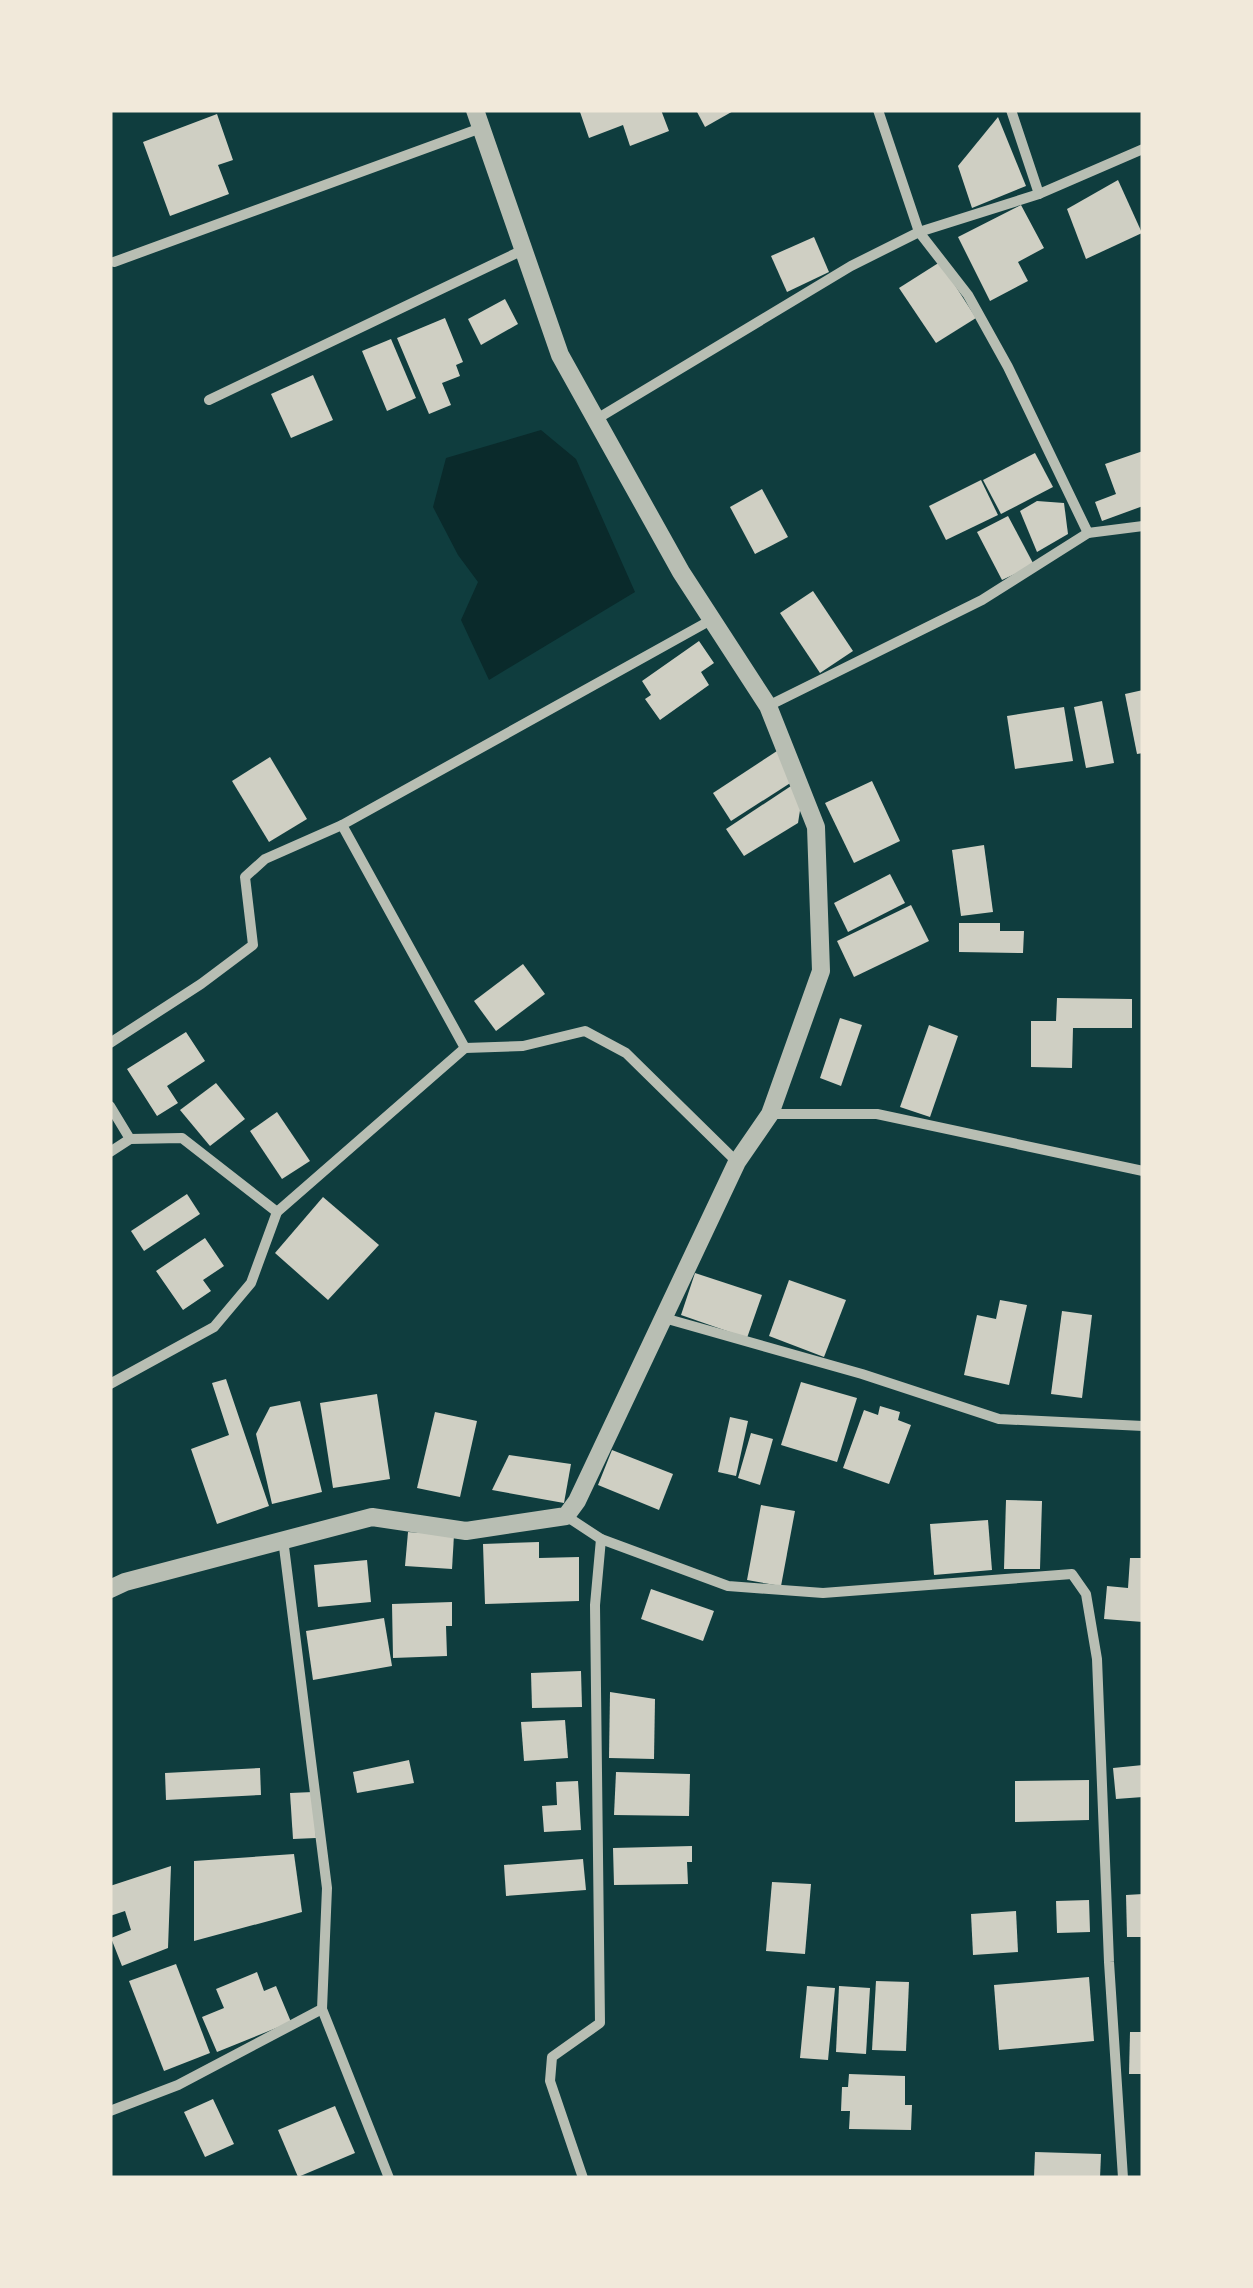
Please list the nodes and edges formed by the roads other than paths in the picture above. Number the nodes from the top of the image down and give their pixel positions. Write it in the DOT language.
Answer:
graph roads {
  1 [pos="878,110"];
  2 [pos="1011,110"];
  3 [pos="478,119"];
  4 [pos="1143,148"];
  5 [pos="1038,194"];
  6 [pos="919,232"];
  7 [pos="524,250"];
  8 [pos="114,262"];
  9 [pos="209,400"];
  10 [pos="595,420"];
  11 [pos="1143,526"];
  12 [pos="1088,533"];
  13 [pos="712,620"];
  14 [pos="768,706"];
  15 [pos="342,825"];
  16 [pos="110,1043"];
  17 [pos="465,1048"];
  18 [pos="110,1106"];
  19 [pos="770,1114"];
  20 [pos="130,1140"];
  21 [pos="110,1152"];
  22 [pos="737,1162"];
  23 [pos="1143,1171"];
  24 [pos="277,1212"];
  25 [pos="664,1318"];
  26 [pos="110,1384"];
  27 [pos="1143,1426"];
  28 [pos="566,1516"];
  29 [pos="283,1538"];
  30 [pos="600,1540"];
  31 [pos="110,1589"];
  32 [pos="322,2010"];
  33 [pos="110,2112"];
  34 [pos="389,2178"];
  35 [pos="583,2178"];
  36 [pos="1122,2178"];
  1 -- 6 [label="street"];
  2 -- 5 [label="street"];
  3 -- 7 [label="street"];
  3 -- 8 [label="street"];
  4 -- 5 [label="street"];
  5 -- 6 [label="street"];
  6 -- 10 [label="street"];
  6 -- 12 [label="street"];
  7 -- 9 [label="street"];
  7 -- 10 [label="street"];
  10 -- 13 [label="street"];
  11 -- 12 [label="street"];
  12 -- 14 [label="street"];
  13 -- 14 [label="street"];
  13 -- 15 [label="street"];
  14 -- 19 [label="street"];
  15 -- 16 [label="street"];
  15 -- 17 [label="street"];
  17 -- 22 [label="street"];
  17 -- 24 [label="street"];
  18 -- 20 [label="street"];
  19 -- 22 [label="street"];
  19 -- 23 [label="street"];
  20 -- 21 [label="street"];
  20 -- 24 [label="street"];
  22 -- 25 [label="street"];
  24 -- 26 [label="street"];
  25 -- 27 [label="street"];
  25 -- 28 [label="street"];
  28 -- 29 [label="street"];
  28 -- 30 [label="street"];
  29 -- 31 [label="street"];
  29 -- 32 [label="street"];
  30 -- 35 [label="street"];
  30 -- 36 [label="street"];
  32 -- 33 [label="street"];
  32 -- 34 [label="street"];
}
